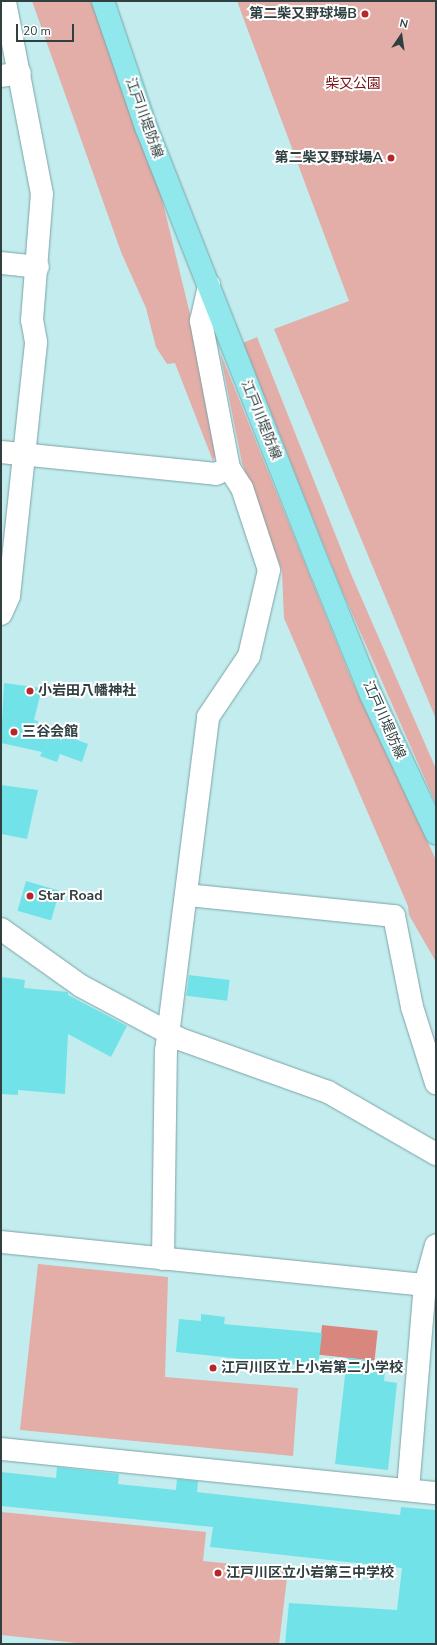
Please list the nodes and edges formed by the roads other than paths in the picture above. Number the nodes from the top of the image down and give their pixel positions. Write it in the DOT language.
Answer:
graph roads {
  1 [pos="5,1"];
  2 [pos="103,1"];
  3 [pos="11,75"];
  4 [pos="1,262"];
  5 [pos="38,267"];
  6 [pos="209,285"];
  7 [pos="1,452"];
  8 [pos="23,455"];
  9 [pos="229,468"];
  10 [pos="1,614"];
  11 [pos="436,833"];
  12 [pos="187,895"];
  13 [pos="1,929"];
  14 [pos="169,1031"];
  15 [pos="436,1083"];
  16 [pos="436,1154"];
  17 [pos="1,1242"];
  18 [pos="436,1246"];
  19 [pos="163,1259"];
  20 [pos="425,1285"];
  21 [pos="1,1449"];
  22 [pos="408,1490"];
  23 [pos="436,1493"];
  1 -- 3 [label="street"];
  2 -- 6 [label="main road, 江戸川堤防線"];
  3 -- 5 [label="street"];
  4 -- 5 [label="street"];
  5 -- 8 [label="street"];
  6 -- 9 [label="street"];
  6 -- 11 [label="main road, 江戸川堤防線"];
  7 -- 8 [label="street"];
  8 -- 9 [label="street"];
  8 -- 10 [label="street"];
  9 -- 12 [label="street"];
  12 -- 14 [label="street"];
  12 -- 15 [label="street"];
  13 -- 14 [label="street"];
  14 -- 16 [label="street"];
  14 -- 19 [label="street"];
  17 -- 19 [label="street"];
  18 -- 20 [label="street"];
  19 -- 20 [label="street"];
  20 -- 22 [label="street"];
  21 -- 22 [label="street"];
  22 -- 23 [label="street"];
}
